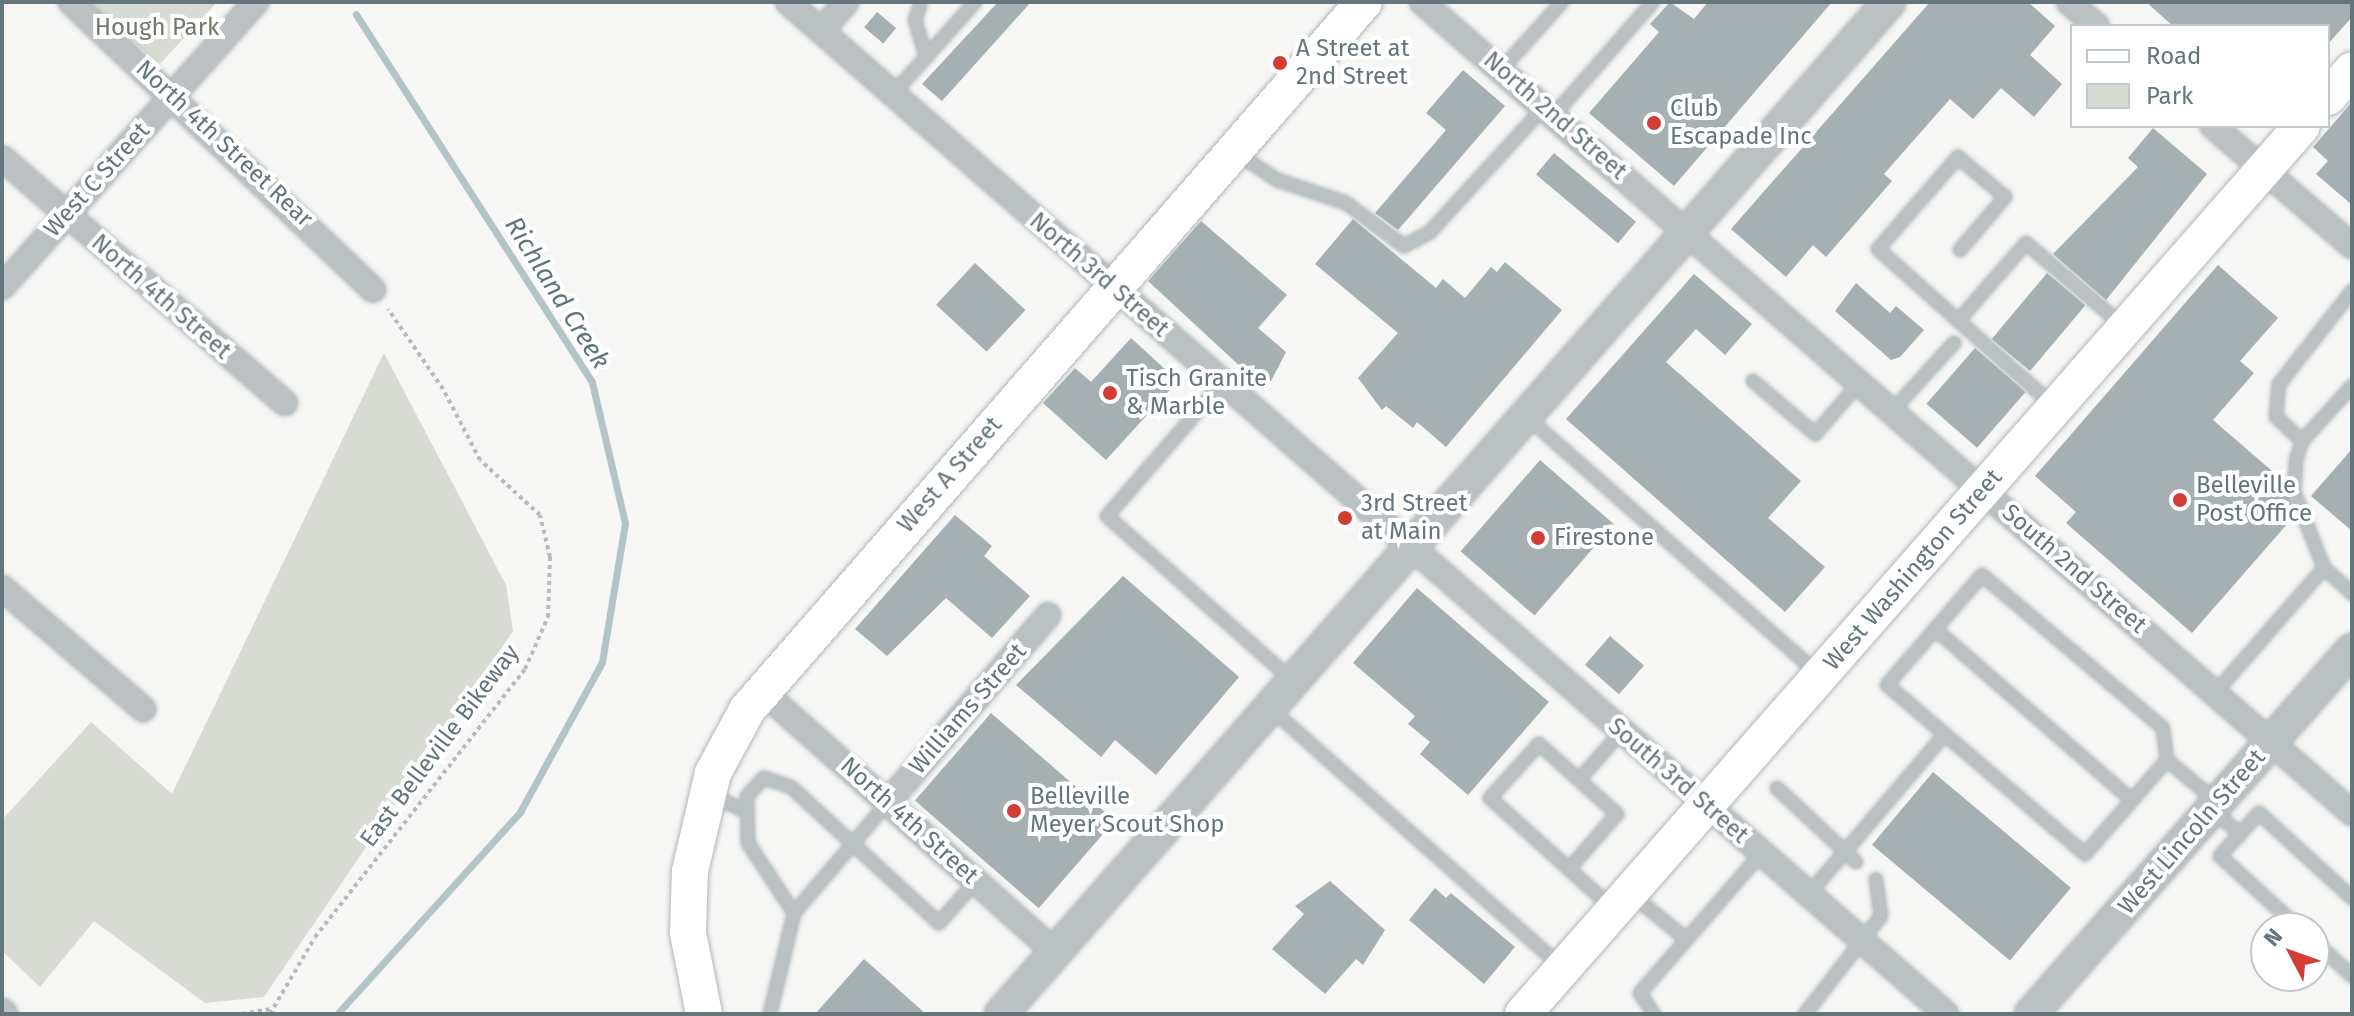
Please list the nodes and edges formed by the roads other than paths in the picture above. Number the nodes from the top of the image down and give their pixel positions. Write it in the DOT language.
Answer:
graph roads {
  1 [pos="71,2"];
  2 [pos="256,2"];
  3 [pos="788,2"];
  4 [pos="846,2"];
  5 [pos="921,2"];
  6 [pos="975,2"];
  7 [pos="1364,2"];
  8 [pos="1422,2"];
  9 [pos="1562,2"];
  10 [pos="1653,2"];
  11 [pos="1889,2"];
  12 [pos="2069,2"];
  13 [pos="2095,24"];
  14 [pos="821,31"];
  15 [pos="926,57"];
  16 [pos="1501,70"];
  17 [pos="2352,70"];
  18 [pos="893,94"];
  19 [pos="2330,95"];
  20 [pos="172,96"];
  21 [pos="1549,111"];
  22 [pos="2215,128"];
  23 [pos="2300,128"];
  24 [pos="1234,150"];
  25 [pos="2,158"];
  26 [pos="2264,169"];
  27 [pos="66,215"];
  28 [pos="1687,231"];
  29 [pos="2352,246"];
  30 [pos="1960,250"];
  31 [pos="2,287"];
  32 [pos="1114,287"];
  33 [pos="373,290"];
  34 [pos="2352,291"];
  35 [pos="1958,321"];
  36 [pos="2125,328"];
  37 [pos="1954,343"];
  38 [pos="1753,381"];
  39 [pos="1860,382"];
  40 [pos="1222,383"];
  41 [pos="2352,386"];
  42 [pos="285,403"];
  43 [pos="2056,407"];
  44 [pos="1893,410"];
  45 [pos="1525,416"];
  46 [pos="2302,441"];
  47 [pos="1984,489"];
  48 [pos="1409,549"];
  49 [pos="2324,568"];
  50 [pos="2,588"];
  51 [pos="2352,593"];
  52 [pos="1048,615"];
  53 [pos="1935,629"];
  54 [pos="2352,650"];
  55 [pos="1821,676"];
  56 [pos="1293,681"];
  57 [pos="762,691"];
  58 [pos="2215,693"];
  59 [pos="1270,707"];
  60 [pos="143,709"];
  61 [pos="1621,732"];
  62 [pos="1945,734"];
  63 [pos="2271,742"];
  64 [pos="2167,760"];
  65 [pos="1579,780"];
  66 [pos="1777,788"];
  67 [pos="706,793"];
  68 [pos="2132,800"];
  69 [pos="888,802"];
  70 [pos="1706,806"];
  71 [pos="2215,806"];
  72 [pos="745,811"];
  73 [pos="2352,813"];
  74 [pos="2240,834"];
  75 [pos="850,841"];
  76 [pos="1844,852"];
  77 [pos="1761,854"];
  78 [pos="1856,862"];
  79 [pos="1569,869"];
  80 [pos="1876,879"];
  81 [pos="976,881"];
  82 [pos="1808,895"];
  83 [pos="2352,898"];
  84 [pos="1622,902"];
  85 [pos="2281,912"];
  86 [pos="794,913"];
  87 [pos="1686,939"];
  88 [pos="1865,944"];
  89 [pos="1055,952"];
  90 [pos="2330,956"];
  91 [pos="1564,968"];
  92 [pos="2352,976"];
  93 [pos="704,1014"];
  94 [pos="770,1014"];
  95 [pos="1001,1014"];
  96 [pos="1523,1014"];
  97 [pos="1654,1014"];
  98 [pos="1805,1014"];
  99 [pos="1946,1014"];
  100 [pos="2031,1014"];
  1 -- 20 [label="street, North 4th Street Rear"];
  2 -- 20 [label="street, West C Street"];
  3 -- 14 [label="street, North 3rd Street"];
  4 -- 14 [label="street"];
  5 -- 15 [label="lane"];
  6 -- 15 [label="lane"];
  7 -- 24 [label="main road, West A Street"];
  8 -- 16 [label="street, North 2nd Street"];
  9 -- 16 [label="lane"];
  10 -- 21 [label="lane"];
  11 -- 28 [label="street"];
  12 -- 13 [label="street"];
  14 -- 18 [label="street, North 3rd Street"];
  15 -- 18 [label="lane"];
  16 -- 21 [label="street, North 2nd Street"];
  17 -- 19 [label="main road"];
  18 -- 32 [label="street, North 3rd Street"];
  20 -- 27 [label="street, West C Street"];
  20 -- 33 [label="street, North 4th Street Rear"];
  21 -- 24 [label="lane"];
  21 -- 28 [label="street, North 2nd Street"];
  22 -- 26 [label="street"];
  23 -- 26 [label="main road, West Washington Street"];
  24 -- 32 [label="main road, West A Street"];
  25 -- 27 [label="street, North 4th Street"];
  26 -- 29 [label="street"];
  26 -- 36 [label="main road, West Washington Street"];
  27 -- 31 [label="street, West C Street"];
  27 -- 42 [label="street, North 4th Street"];
  28 -- 39 [label="street, South 2nd Street"];
  28 -- 45 [label="street"];
  30 -- 35 [label="lane"];
  32 -- 40 [label="street, North 3rd Street"];
  32 -- 57 [label="main road, West A Street"];
  34 -- 46 [label="lane"];
  35 -- 36 [label="lane"];
  35 -- 43 [label="lane"];
  36 -- 43 [label="main road, West Washington Street"];
  37 -- 44 [label="lane"];
  38 -- 39 [label="lane"];
  39 -- 44 [label="street, South 2nd Street"];
  40 -- 48 [label="street, North 3rd Street"];
  40 -- 56 [label="lane"];
  41 -- 46 [label="lane"];
  43 -- 47 [label="main road, West Washington Street"];
  44 -- 47 [label="street, South 2nd Street"];
  45 -- 48 [label="street"];
  45 -- 55 [label="lane"];
  46 -- 49 [label="lane"];
  47 -- 55 [label="main road, West Washington Street"];
  47 -- 58 [label="street, South 2nd Street"];
  48 -- 56 [label="street"];
  48 -- 61 [label="street, South 3rd Street"];
  49 -- 51 [label="lane"];
  49 -- 58 [label="lane"];
  50 -- 60 [label="street"];
  52 -- 69 [label="street, Williams Street"];
  53 -- 62 [label="lane"];
  53 -- 64 [label="lane"];
  53 -- 68 [label="lane"];
  54 -- 63 [label="street, West Lincoln Street"];
  55 -- 70 [label="main road, West Washington Street"];
  56 -- 59 [label="street"];
  57 -- 67 [label="main road, West A Street"];
  57 -- 69 [label="street, North 4th Street"];
  58 -- 63 [label="street, South 2nd Street"];
  59 -- 89 [label="street"];
  59 -- 91 [label="lane"];
  61 -- 65 [label="lane"];
  61 -- 70 [label="street, South 3rd Street"];
  62 -- 68 [label="lane"];
  62 -- 76 [label="lane"];
  63 -- 71 [label="street, West Lincoln Street"];
  63 -- 73 [label="street, South 2nd Street"];
  64 -- 68 [label="lane"];
  64 -- 71 [label="lane"];
  65 -- 79 [label="lane"];
  65 -- 79 [label="lane"];
  66 -- 76 [label="lane"];
  67 -- 72 [label="lane"];
  67 -- 93 [label="main road, West A Street"];
  69 -- 75 [label="lane"];
  69 -- 81 [label="street, North 4th Street"];
  70 -- 77 [label="street, South 3rd Street"];
  70 -- 84 [label="main road, West Washington Street"];
  71 -- 74 [label="lane"];
  71 -- 100 [label="street, West Lincoln Street"];
  72 -- 75 [label="lane"];
  72 -- 86 [label="lane"];
  74 -- 83 [label="lane"];
  74 -- 85 [label="lane"];
  75 -- 81 [label="lane"];
  75 -- 86 [label="lane"];
  76 -- 78 [label="lane"];
  76 -- 82 [label="lane"];
  77 -- 82 [label="street, South 3rd Street"];
  77 -- 87 [label="lane"];
  79 -- 84 [label="lane"];
  80 -- 88 [label="lane"];
  81 -- 89 [label="street, North 4th Street"];
  82 -- 88 [label="street, South 3rd Street"];
  84 -- 87 [label="lane"];
  84 -- 91 [label="main road, West Washington Street"];
  86 -- 94 [label="lane"];
  87 -- 97 [label="lane"];
  88 -- 98 [label="lane"];
  88 -- 99 [label="street, South 3rd Street"];
  89 -- 95 [label="street"];
  90 -- 92 [label="lane"];
  91 -- 96 [label="main road, West Washington Street"];
}
